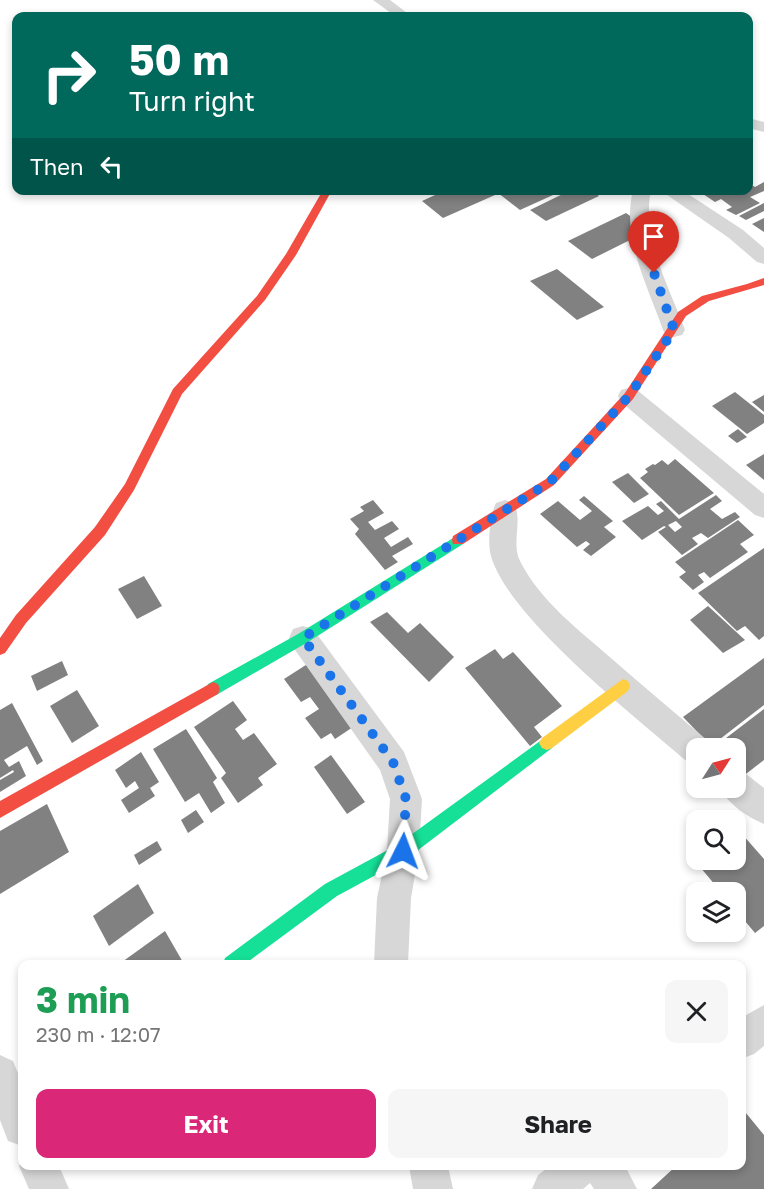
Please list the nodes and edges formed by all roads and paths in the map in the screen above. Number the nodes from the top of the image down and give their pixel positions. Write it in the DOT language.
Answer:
graph roads {
  1 [pos="380,0"];
  2 [pos="404,12"];
  3 [pos="325,195"];
  4 [pos="640,195"];
  5 [pos="677,195"];
  6 [pos="764,258"];
  7 [pos="764,281"];
  8 [pos="674,330"];
  9 [pos="629,396"];
  10 [pos="764,508"];
  11 [pos="505,510"];
  12 [pos="303,638"];
  13 [pos="0,649"];
  14 [pos="623,686"];
  15 [pos="686,741"];
  16 [pos="0,810"];
  17 [pos="403,851"];
  18 [pos="236,960"];
  19 [pos="391,960"];
  20 [pos="764,1023"];
  21 [pos="746,1037"];
  22 [pos="0,1074"];
  23 [pos="18,1109"];
  24 [pos="41,1170"];
  25 [pos="430,1170"];
  26 [pos="575,1170"];
  27 [pos="605,1170"];
  28 [pos="49,1189"];
  29 [pos="434,1189"];
  30 [pos="552,1189"];
  31 [pos="617,1189"];
  1 -- 2 [label="street"];
  3 -- 13 [label="street"];
  4 -- 8 [label="street"];
  5 -- 6 [label="street"];
  7 -- 8 [label="street"];
  8 -- 9 [label="street"];
  9 -- 10 [label="street"];
  9 -- 11 [label="street"];
  11 -- 12 [label="street"];
  11 -- 14 [label="street"];
  12 -- 16 [label="street"];
  12 -- 17 [label="street"];
  14 -- 15 [label="street"];
  14 -- 17 [label="street"];
  17 -- 18 [label="street"];
  17 -- 19 [label="street"];
  20 -- 21 [label="street"];
  22 -- 23 [label="street"];
  24 -- 28 [label="street"];
  25 -- 29 [label="street"];
  26 -- 30 [label="street"];
  27 -- 31 [label="street"];
}
